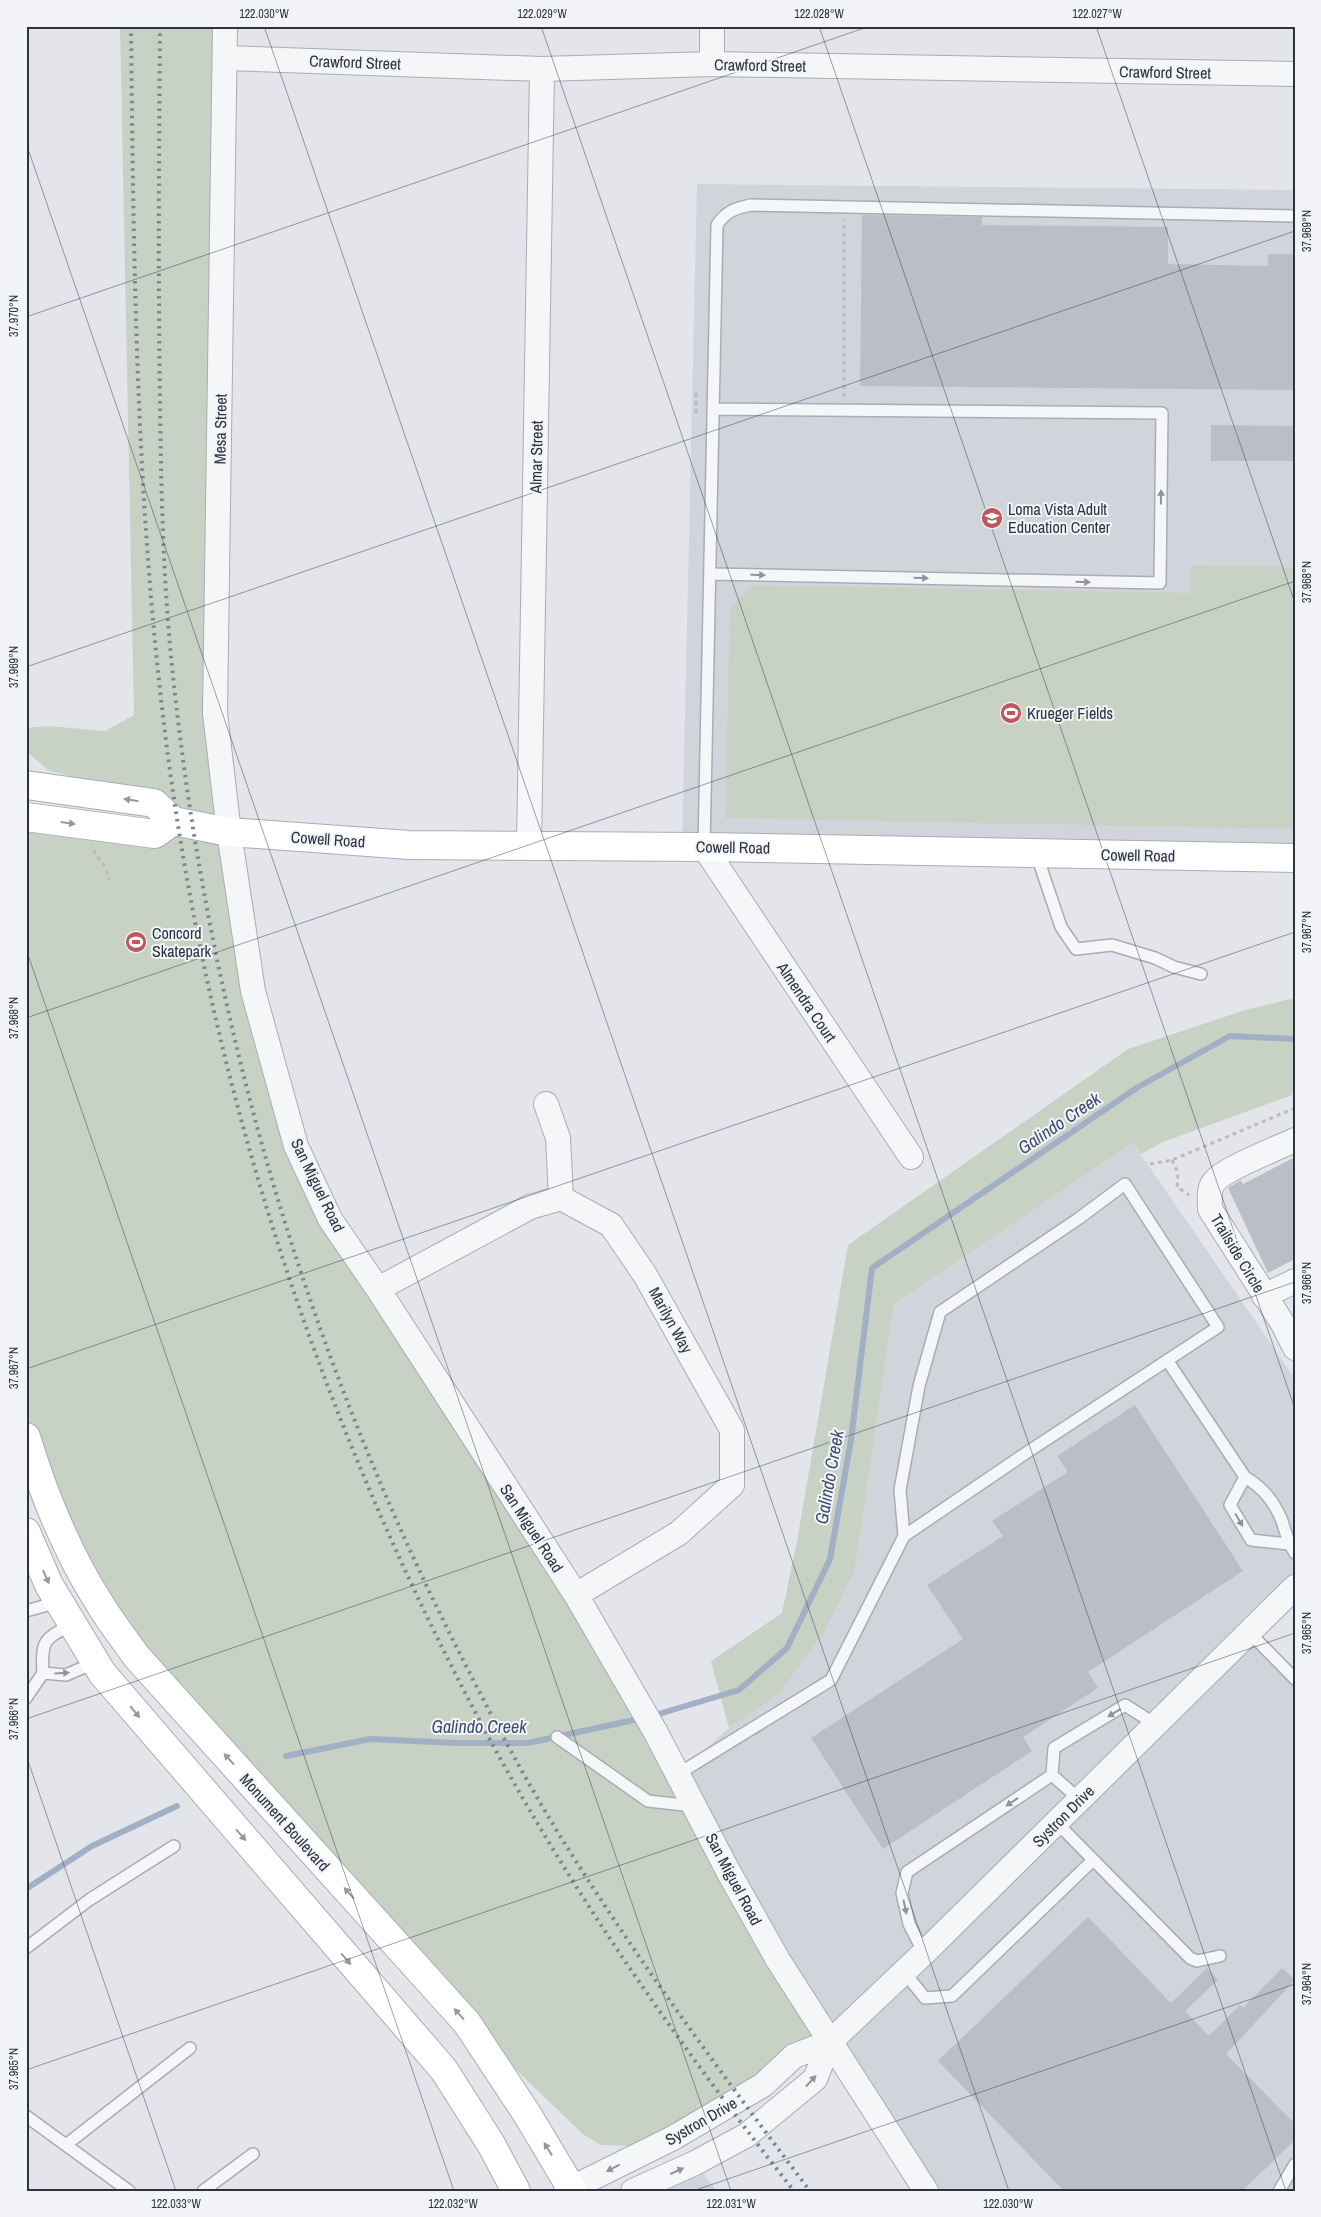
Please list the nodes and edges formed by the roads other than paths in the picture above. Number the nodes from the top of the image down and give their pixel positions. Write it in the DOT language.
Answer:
graph roads {
  1 [pos="225,26"];
  2 [pos="712,26"];
  3 [pos="225,58"];
  4 [pos="712,64"];
  5 [pos="542,69"];
  6 [pos="1295,74"];
  7 [pos="1295,216"];
  8 [pos="713,409"];
  9 [pos="710,574"];
  10 [pos="26,784"];
  11 [pos="26,817"];
  12 [pos="173,821"];
  13 [pos="229,832"];
  14 [pos="530,845"];
  15 [pos="704,847"];
  16 [pos="1036,853"];
  17 [pos="1295,858"];
  18 [pos="1201,974"];
  19 [pos="546,1104"];
  20 [pos="1295,1140"];
  21 [pos="911,1157"];
  22 [pos="561,1198"];
  23 [pos="1295,1281"];
  24 [pos="378,1289"];
  25 [pos="1264,1296"];
  26 [pos="1295,1348"];
  27 [pos="1167,1360"];
  28 [pos="26,1437"];
  29 [pos="1245,1477"];
  30 [pos="26,1532"];
  31 [pos="904,1536"];
  32 [pos="1291,1549"];
  33 [pos="1295,1587"];
  34 [pos="576,1595"];
  35 [pos="59,1601"];
  36 [pos="26,1611"];
  37 [pos="73,1624"];
  38 [pos="1249,1632"];
  39 [pos="96,1662"];
  40 [pos="43,1673"];
  41 [pos="1295,1680"];
  42 [pos="26,1698"];
  43 [pos="1155,1724"];
  44 [pos="557,1737"];
  45 [pos="678,1774"];
  46 [pos="1052,1775"];
  47 [pos="1080,1800"];
  48 [pos="695,1806"];
  49 [pos="1057,1823"];
  50 [pos="174,1846"];
  51 [pos="1093,1860"];
  52 [pos="26,1948"];
  53 [pos="924,1953"];
  54 [pos="1220,1956"];
  55 [pos="904,1972"];
  56 [pos="830,2042"];
  57 [pos="190,2048"];
  58 [pos="26,2116"];
  59 [pos="67,2144"];
  60 [pos="253,2154"];
  61 [pos="1295,2164"];
  62 [pos="570,2189"];
  63 [pos="128,2191"];
  64 [pos="203,2191"];
  65 [pos="516,2191"];
  66 [pos="633,2191"];
  67 [pos="926,2191"];
  68 [pos="1279,2191"];
  1 -- 3 [label="street, Mesa Street"];
  2 -- 4 [label="street"];
  3 -- 5 [label="street, Crawford Street"];
  3 -- 13 [label="street, Mesa Street"];
  4 -- 5 [label="street, Crawford Street"];
  4 -- 6 [label="street, Crawford Street"];
  5 -- 14 [label="street, Almar Street"];
  7 -- 8 [label="lane"];
  8 -- 9 [label="lane"];
  9 -- 8 [label="lane, one-way"];
  9 -- 15 [label="lane"];
  12 -- 10 [label="main road, one-way"];
  11 -- 12 [label="main road, one-way"];
  12 -- 13 [label="main road, Cowell Road"];
  13 -- 14 [label="main road, Cowell Road"];
  13 -- 24 [label="street, San Miguel Road"];
  14 -- 15 [label="main road, Cowell Road"];
  15 -- 16 [label="main road, Cowell Road"];
  15 -- 21 [label="street, Almendra Court"];
  16 -- 17 [label="main road, Cowell Road"];
  16 -- 18 [label="lane"];
  19 -- 22 [label="street"];
  20 -- 25 [label="street, Trailside Circle"];
  22 -- 24 [label="street"];
  22 -- 34 [label="street, Marilyn Way"];
  23 -- 25 [label="street"];
  24 -- 34 [label="street, San Miguel Road"];
  25 -- 26 [label="street, Trailside Circle"];
  27 -- 29 [label="lane"];
  27 -- 31 [label="lane"];
  27 -- 31 [label="lane"];
  62 -- 28 [label="main road, Monument Boulevard, one-way"];
  29 -- 32 [label="lane"];
  29 -- 32 [label="lane, one-way"];
  30 -- 35 [label="main road, one-way"];
  31 -- 45 [label="lane"];
  33 -- 38 [label="street, Systron Drive"];
  34 -- 45 [label="street, San Miguel Road"];
  35 -- 36 [label="lane"];
  35 -- 37 [label="main road"];
  37 -- 39 [label="main road"];
  37 -- 40 [label="lane"];
  38 -- 41 [label="lane"];
  38 -- 43 [label="street, Systron Drive"];
  40 -- 39 [label="lane, one-way"];
  39 -- 65 [label="main road, one-way"];
  40 -- 42 [label="lane"];
  43 -- 46 [label="lane, one-way"];
  43 -- 47 [label="street, Systron Drive"];
  44 -- 48 [label="lane"];
  45 -- 48 [label="street, San Miguel Road"];
  46 -- 47 [label="lane"];
  46 -- 53 [label="lane, one-way"];
  47 -- 49 [label="street, Systron Drive"];
  48 -- 56 [label="street, San Miguel Road"];
  49 -- 51 [label="lane"];
  49 -- 53 [label="street, Systron Drive"];
  50 -- 52 [label="lane"];
  51 -- 54 [label="lane"];
  51 -- 55 [label="lane"];
  53 -- 55 [label="street, Systron Drive"];
  55 -- 56 [label="street, Systron Drive"];
  56 -- 62 [label="street, Systron Drive, one-way"];
  66 -- 56 [label="street, Systron Drive, one-way"];
  56 -- 67 [label="street, San Miguel Road"];
  57 -- 59 [label="lane"];
  58 -- 59 [label="lane"];
  59 -- 63 [label="lane"];
  60 -- 64 [label="lane"];
  61 -- 68 [label="lane"];
}
